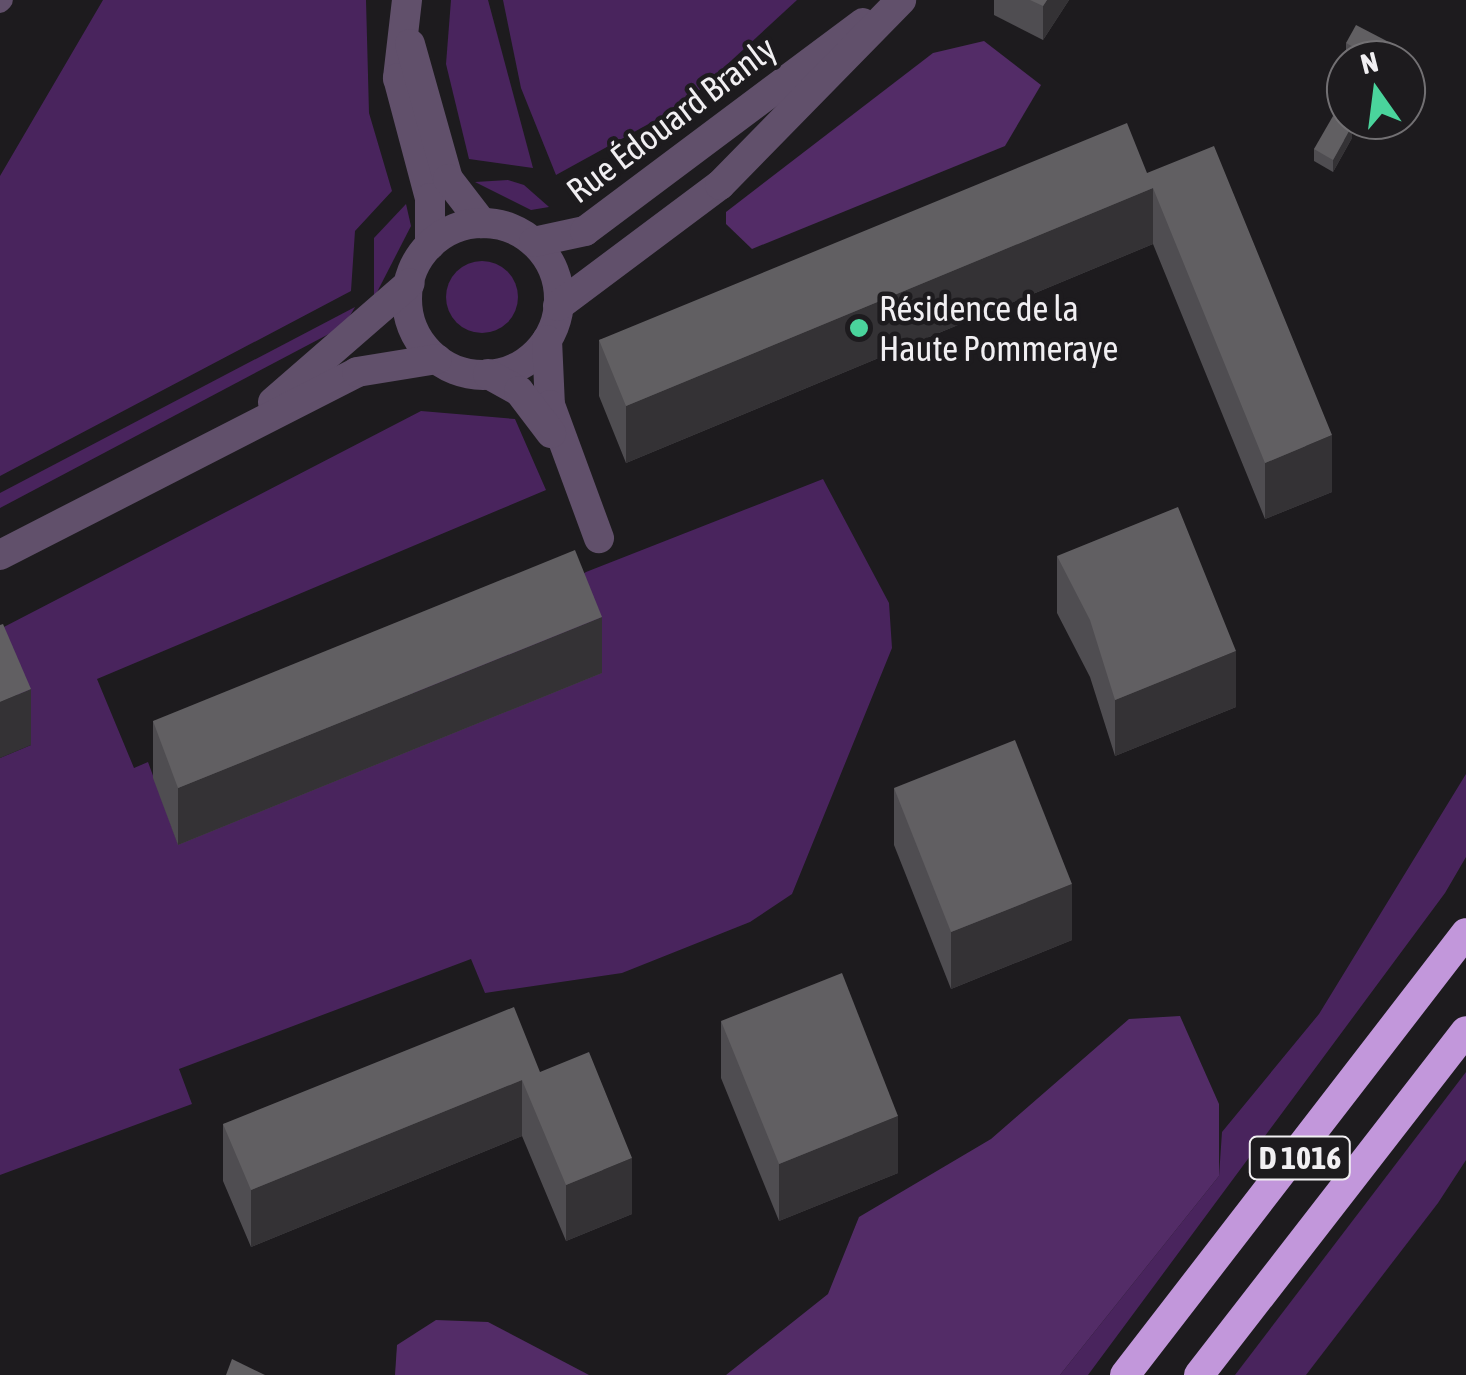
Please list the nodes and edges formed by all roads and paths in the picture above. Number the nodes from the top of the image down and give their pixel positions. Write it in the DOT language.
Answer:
graph roads {
  1 [pos="897,0"];
  2 [pos="482,223"];
  3 [pos="534,242"];
  4 [pos="430,245"];
  5 [pos="410,283"];
  6 [pos="558,306"];
  7 [pos="547,340"];
  8 [pos="438,358"];
  9 [pos="488,374"];
  10 [pos="229,436"];
  11 [pos="564,452"];
  12 [pos="599,538"];
  13 [pos="0,556"];
  14 [pos="1466,933"];
  15 [pos="1466,1031"];
  16 [pos="1126,1375"];
  17 [pos="1199,1375"];
  1 -- 3 [label="street, Rue Édouard Branly"];
  1 -- 6 [label="street, Rue Édouard Branly"];
  2 -- 3 [label="street"];
  2 -- 4 [label="street"];
  2 -- 4 [label="street"];
  3 -- 6 [label="street"];
  4 -- 5 [label="street"];
  5 -- 8 [label="street"];
  5 -- 10 [label="street"];
  6 -- 7 [label="street"];
  7 -- 9 [label="street"];
  7 -- 11 [label="street"];
  8 -- 9 [label="street"];
  8 -- 10 [label="street"];
  9 -- 11 [label="street"];
  10 -- 13 [label="street"];
  11 -- 12 [label="street"];
  14 -- 16 [label="highway, D 1016"];
  15 -- 17 [label="highway, D 1016"];
}
